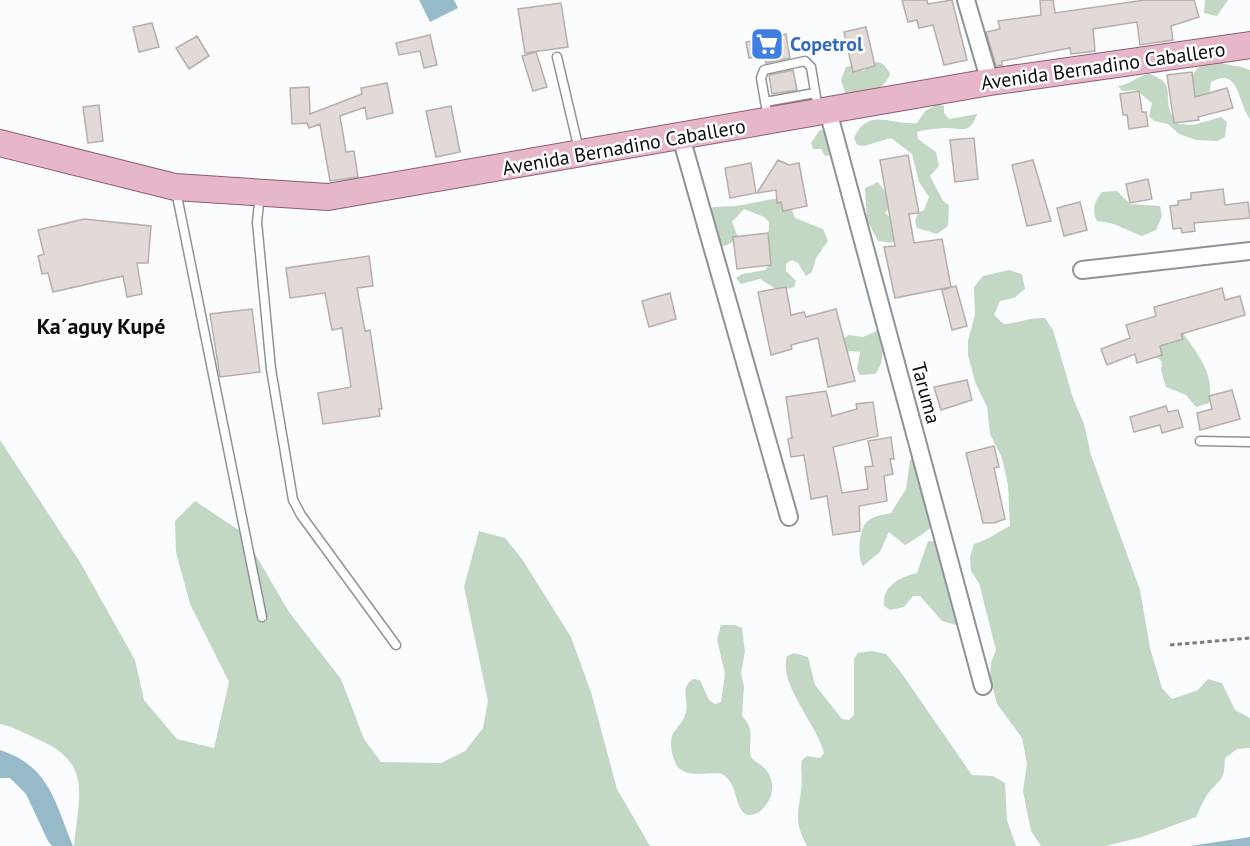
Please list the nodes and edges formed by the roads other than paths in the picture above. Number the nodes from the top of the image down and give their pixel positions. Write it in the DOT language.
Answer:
graph roads {
  1 [pos="966,0"];
  2 [pos="1250,45"];
  3 [pos="557,57"];
  4 [pos="990,82"];
  5 [pos="821,106"];
  6 [pos="767,112"];
  7 [pos="681,137"];
  8 [pos="0,143"];
  9 [pos="580,154"];
  10 [pos="176,187"];
  11 [pos="260,194"];
  12 [pos="1250,251"];
  13 [pos="1082,270"];
  14 [pos="1200,441"];
  15 [pos="1250,442"];
  16 [pos="789,517"];
  17 [pos="262,617"];
  18 [pos="396,645"];
  19 [pos="983,686"];
  1 -- 4 [label="street"];
  2 -- 4 [label="main road, Avenida Bernadino Caballero"];
  3 -- 9 [label="lane"];
  4 -- 5 [label="main road, Avenida Bernadino Caballero"];
  5 -- 6 [label="main road, Avenida Bernadino Caballero"];
  5 -- 6 [label="lane"];
  5 -- 19 [label="street, Taruma"];
  6 -- 7 [label="main road, Avenida Bernadino Caballero"];
  7 -- 9 [label="main road, Avenida Bernadino Caballero"];
  7 -- 16 [label="street"];
  8 -- 10 [label="main road, Avenida Bernadino Caballero"];
  9 -- 11 [label="main road, Avenida Bernadino Caballero"];
  10 -- 11 [label="main road, Avenida Bernadino Caballero"];
  10 -- 17 [label="lane"];
  11 -- 18 [label="lane"];
  12 -- 13 [label="street"];
  14 -- 15 [label="lane"];
}
